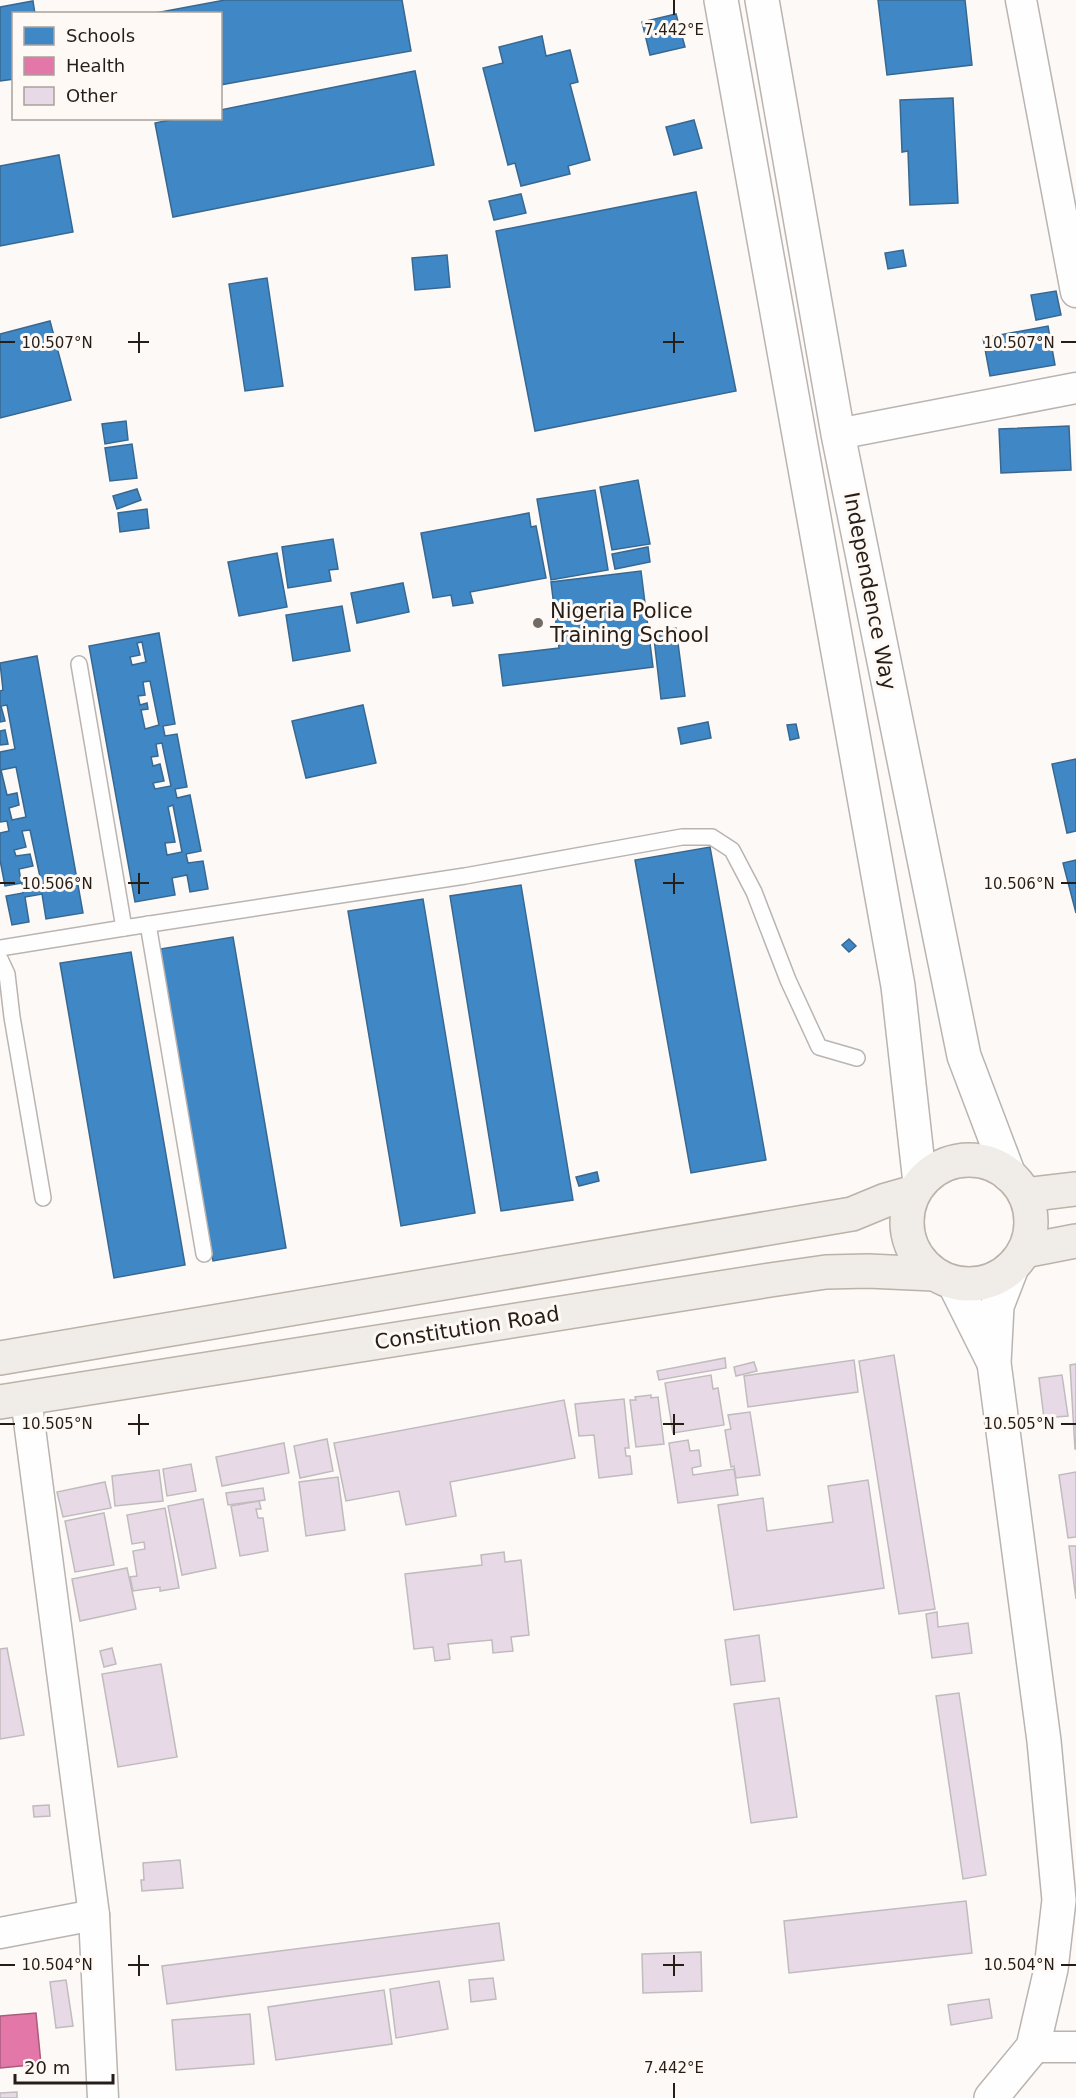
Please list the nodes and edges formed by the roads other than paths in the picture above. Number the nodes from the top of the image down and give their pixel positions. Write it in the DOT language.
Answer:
graph roads {
  1 [pos="721,0"];
  2 [pos="762,0"];
  3 [pos="1021,0"];
  4 [pos="1076,292"];
  5 [pos="1076,388"];
  6 [pos="838,434"];
  7 [pos="79,664"];
  8 [pos="148,924"];
  9 [pos="124,928"];
  10 [pos="0,948"];
  11 [pos="0,959"];
  12 [pos="857,1058"];
  13 [pos="1017,1185"];
  14 [pos="917,1188"];
  15 [pos="1076,1190"];
  16 [pos="43,1198"];
  17 [pos="1076,1241"];
  18 [pos="204,1254"];
  19 [pos="1018,1259"];
  20 [pos="944,1278"];
  21 [pos="0,1358"];
  22 [pos="994,1363"];
  23 [pos="13,1400"];
  24 [pos="1068,1900"];
  25 [pos="94,1915"];
  26 [pos="0,1933"];
  27 [pos="1033,2047"];
  28 [pos="1076,2047"];
  29 [pos="103,2098"];
  30 [pos="991,2098"];
  1 -- 14 [label="main road, Independence Way"];
  2 -- 6 [label="main road, Independence Way"];
  3 -- 4 [label="street"];
  5 -- 6 [label="street"];
  6 -- 13 [label="main road, Independence Way"];
  7 -- 9 [label="lane"];
  8 -- 9 [label="lane"];
  8 -- 12 [label="lane"];
  8 -- 18 [label="lane"];
  9 -- 10 [label="lane"];
  11 -- 16 [label="lane"];
  13 -- 14 [label="main road"];
  13 -- 15 [label="main road"];
  13 -- 19 [label="main road"];
  14 -- 20 [label="main road"];
  14 -- 21 [label="main road"];
  17 -- 19 [label="main road"];
  19 -- 20 [label="main road"];
  19 -- 22 [label="main road"];
  20 -- 22 [label="main road"];
  20 -- 23 [label="main road, Constitution Road"];
  22 -- 24 [label="main road"];
  23 -- 25 [label="street"];
  24 -- 27 [label="main road"];
  25 -- 26 [label="street"];
  25 -- 29 [label="street"];
  27 -- 28 [label="street"];
  27 -- 30 [label="main road"];
}
